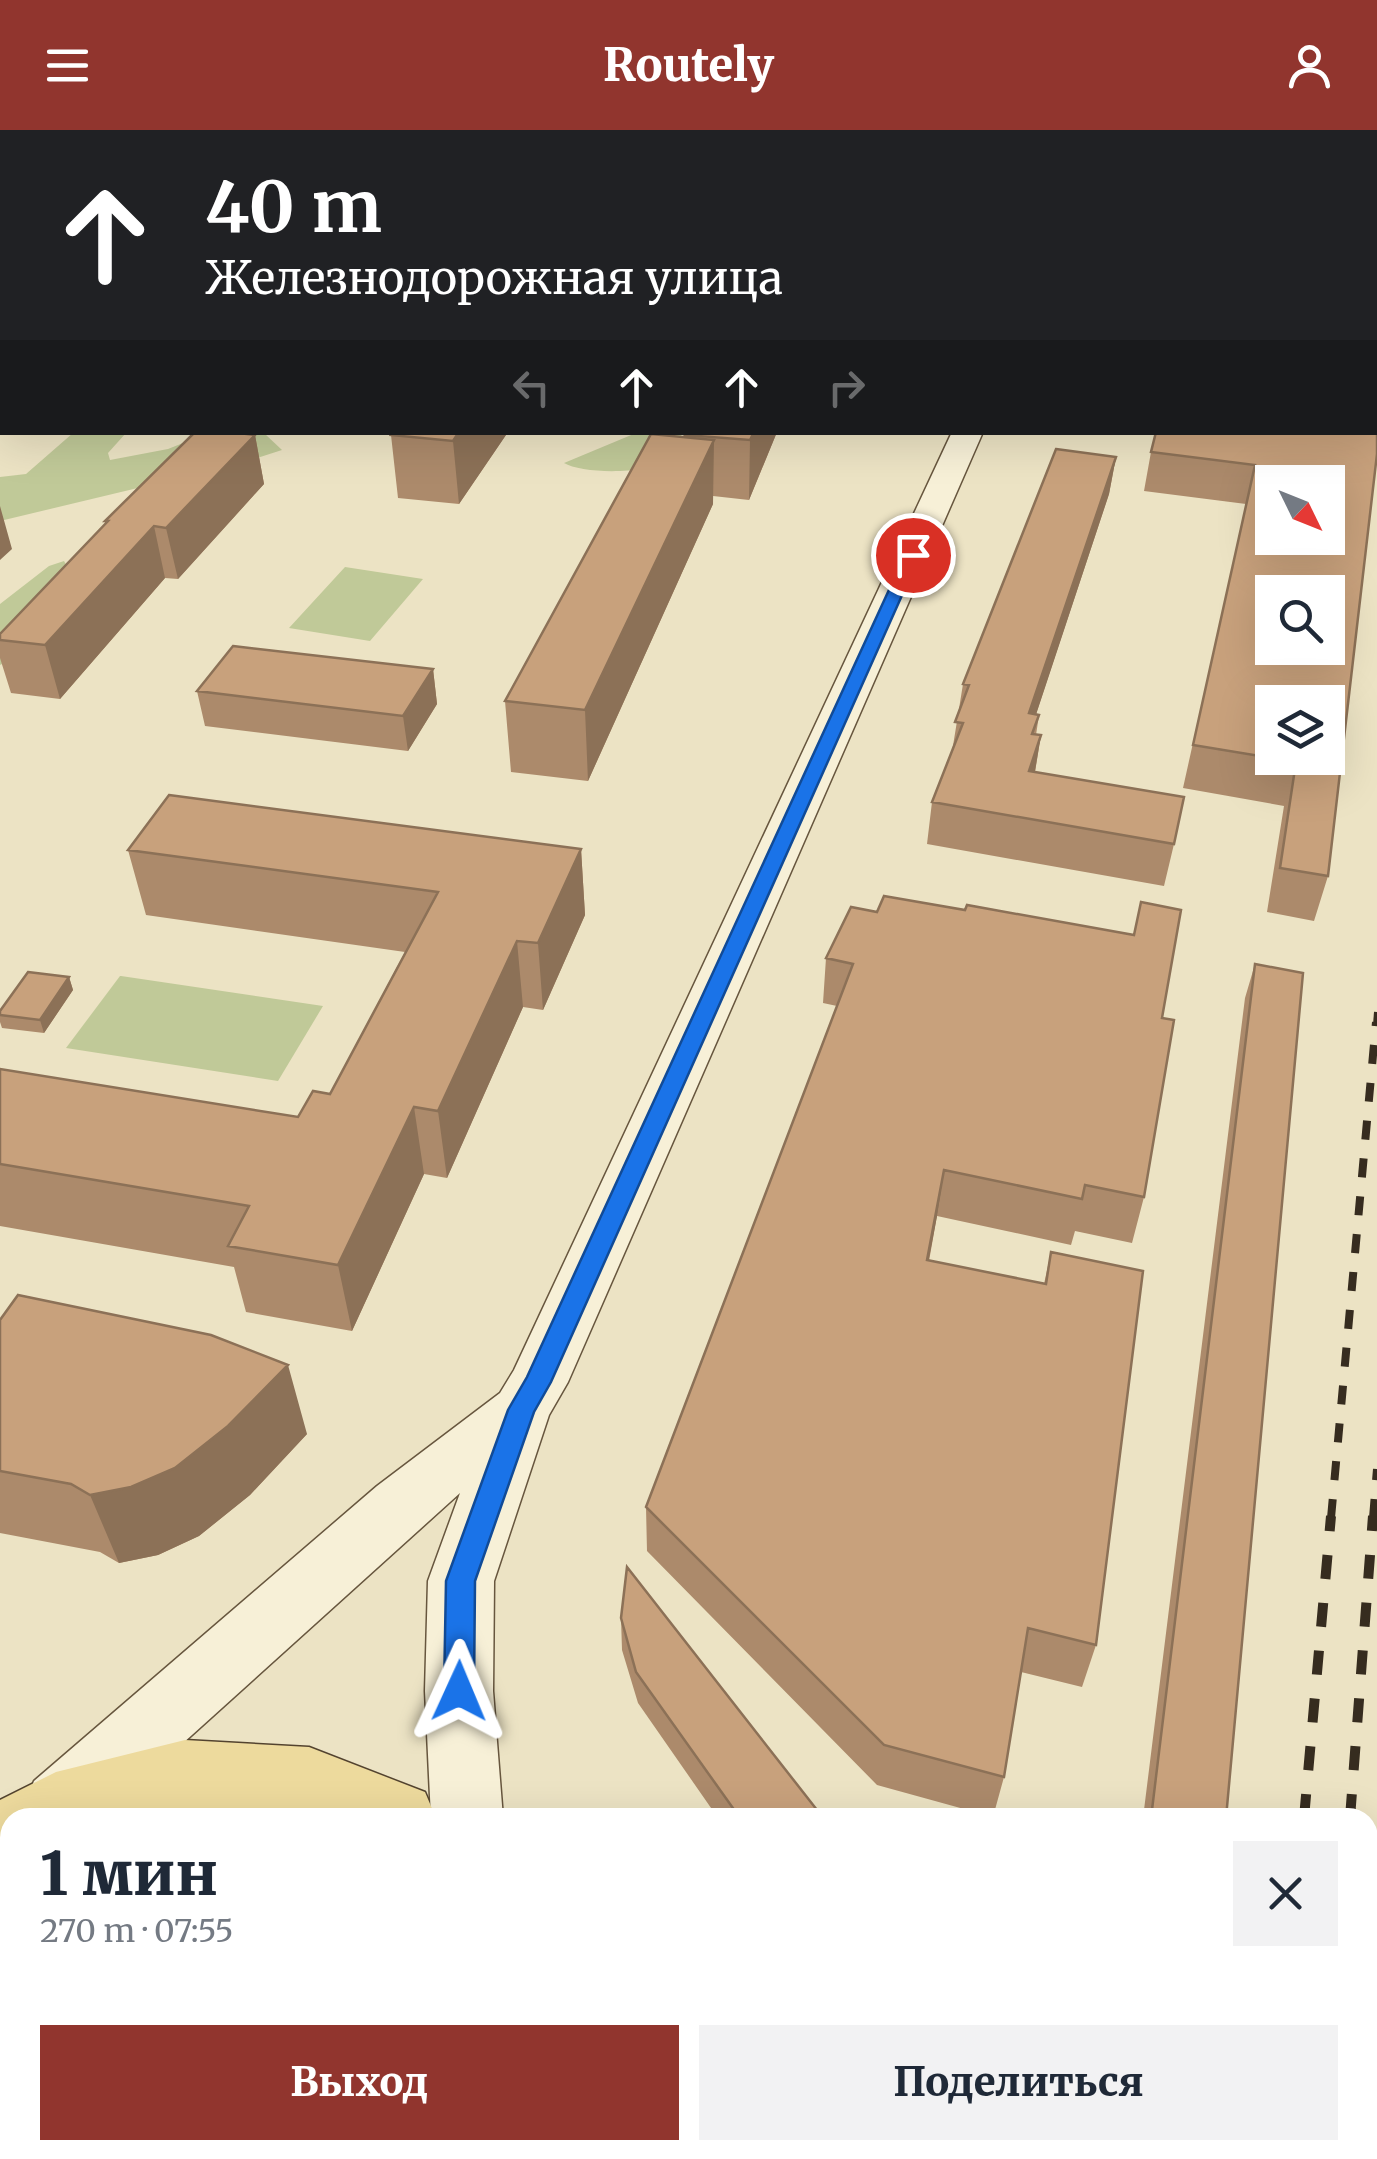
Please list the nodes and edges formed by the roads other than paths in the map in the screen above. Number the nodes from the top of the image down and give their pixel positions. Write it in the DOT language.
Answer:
graph roads {
  1 [pos="967,435"];
  2 [pos="522,1410"];
  3 [pos="47,1808"];
  4 [pos="82,1808"];
  5 [pos="373,1808"];
  6 [pos="467,1808"];
  1 -- 2 [label="street"];
  2 -- 3 [label="street"];
  2 -- 6 [label="street"];
  4 -- 5 [label="main road"];
}
